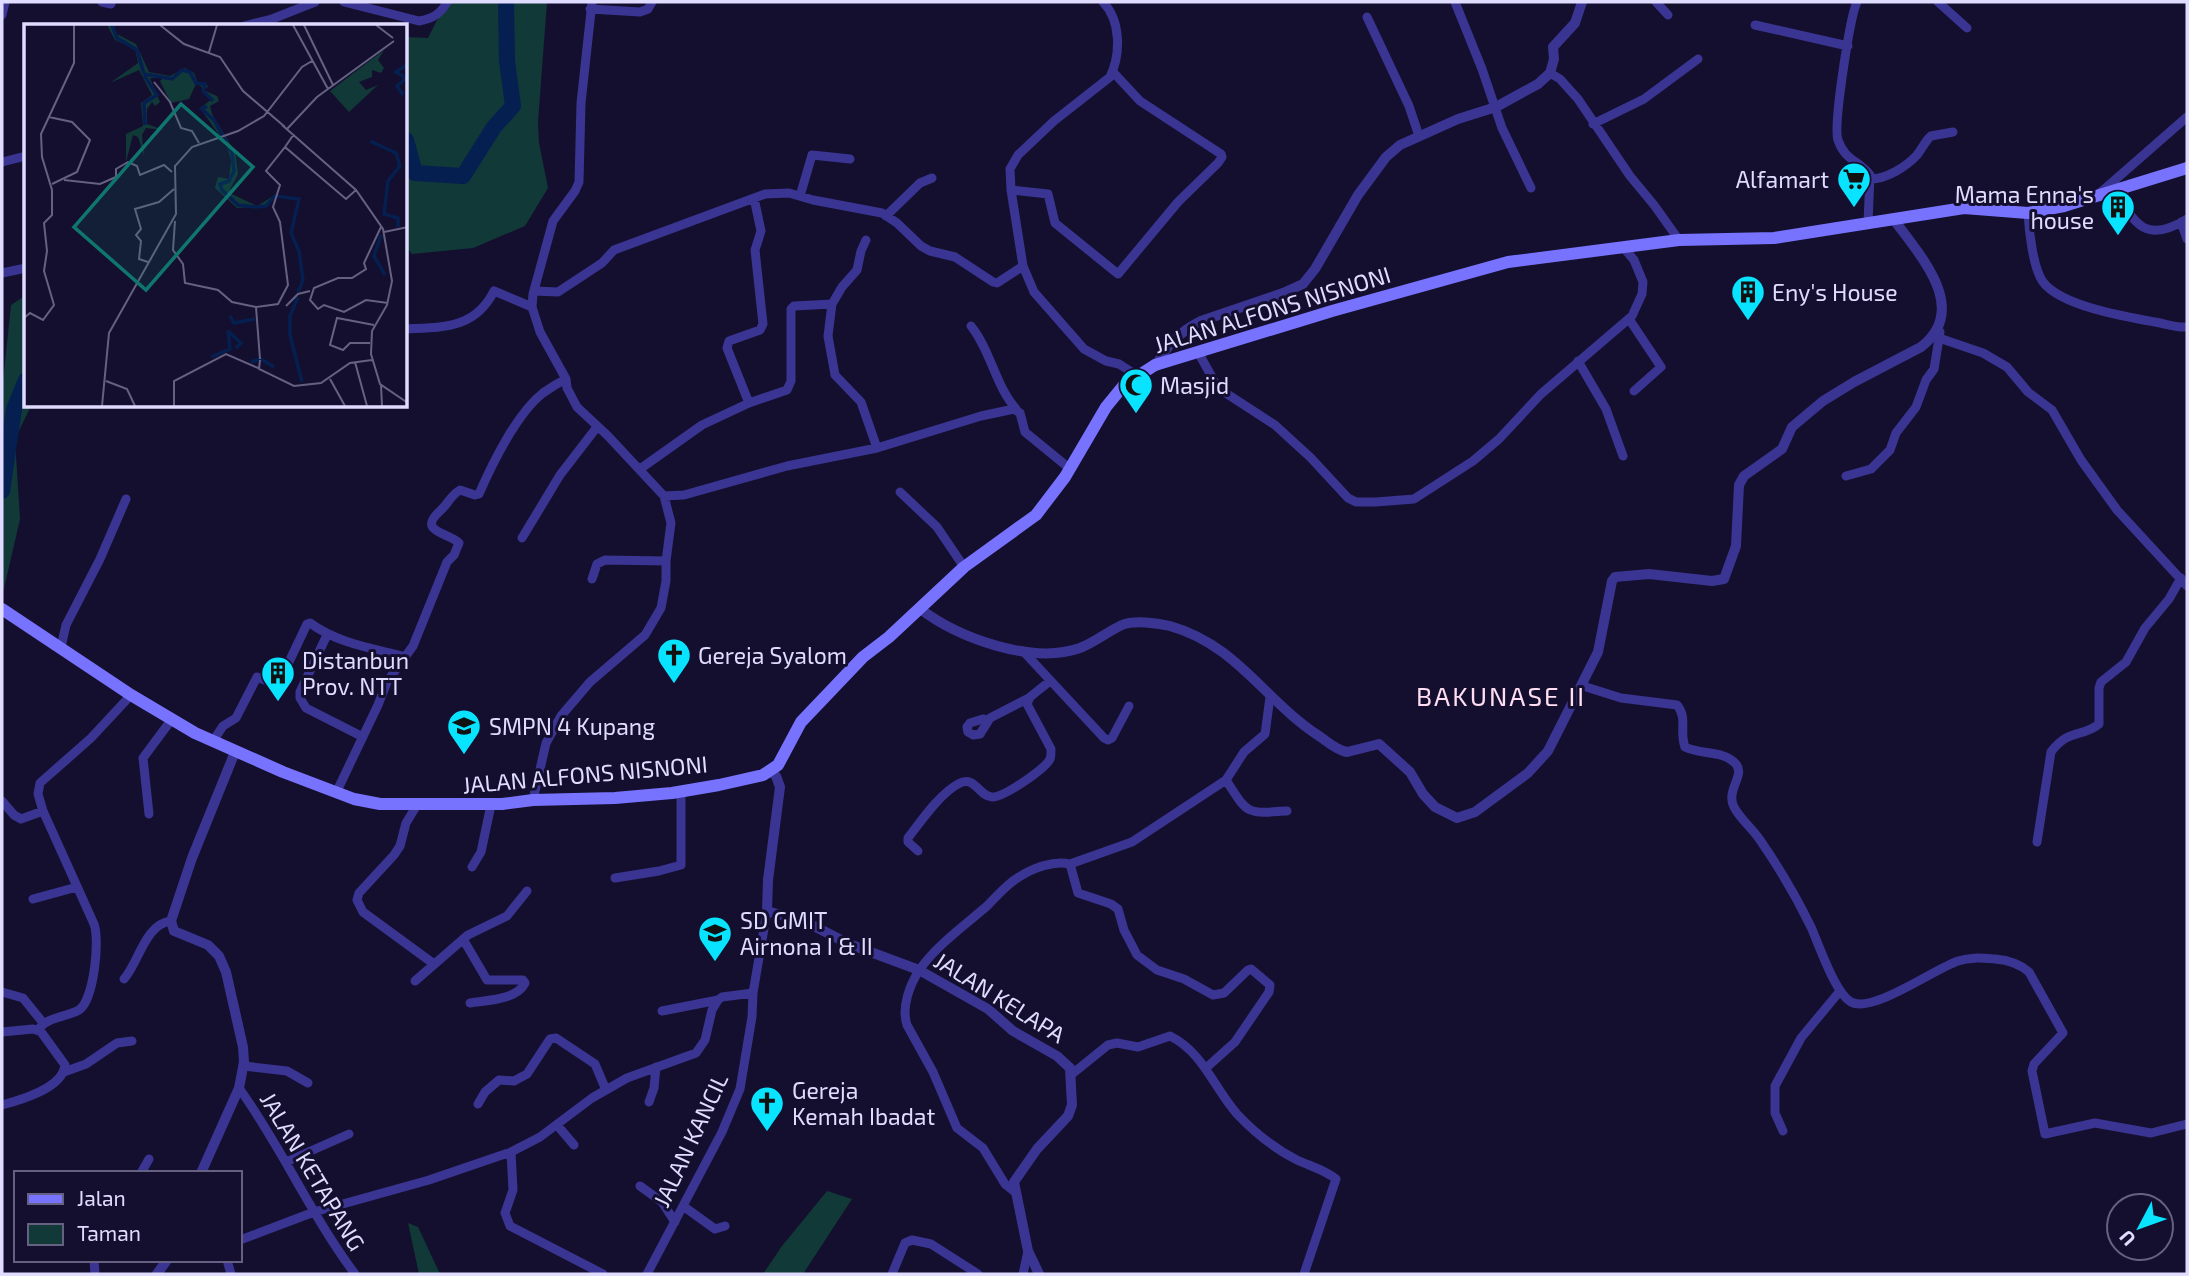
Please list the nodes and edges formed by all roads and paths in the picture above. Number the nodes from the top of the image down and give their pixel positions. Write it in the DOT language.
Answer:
graph roads {
  1 [pos="5,2"];
  2 [pos="315,2"];
  3 [pos="344,2"];
  4 [pos="447,2"];
  5 [pos="652,2"];
  6 [pos="1103,2"];
  7 [pos="1455,2"];
  8 [pos="1582,2"];
  9 [pos="1656,2"];
  10 [pos="1857,2"];
  11 [pos="1938,2"];
  12 [pos="591,5"];
  13 [pos="2,15"];
  14 [pos="1668,15"];
  15 [pos="1367,17"];
  16 [pos="252,24"];
  17 [pos="1755,25"];
  18 [pos="1967,28"];
  19 [pos="1848,46"];
  20 [pos="1698,60"];
  21 [pos="1113,72"];
  22 [pos="1550,73"];
  23 [pos="1496,107"];
  24 [pos="2187,117"];
  25 [pos="1593,124"];
  26 [pos="1953,132"];
  27 [pos="1419,136"];
  28 [pos="24,156"];
  29 [pos="850,159"];
  30 [pos="2,162"];
  31 [pos="2187,168"];
  32 [pos="932,178"];
  33 [pos="1871,179"];
  34 [pos="1531,188"];
  35 [pos="1011,190"];
  36 [pos="2116,190"];
  37 [pos="800,195"];
  38 [pos="2096,196"];
  39 [pos="754,198"];
  40 [pos="2028,213"];
  41 [pos="886,216"];
  42 [pos="2184,220"];
  43 [pos="1895,221"];
  44 [pos="1868,223"];
  45 [pos="2187,239"];
  46 [pos="866,240"];
  47 [pos="1679,240"];
  48 [pos="1624,248"];
  49 [pos="1023,266"];
  50 [pos="24,268"];
  51 [pos="2,273"];
  52 [pos="534,291"];
  53 [pos="832,304"];
  54 [pos="532,307"];
  55 [pos="1629,319"];
  56 [pos="971,326"];
  57 [pos="2187,327"];
  58 [pos="408,329"];
  59 [pos="1940,332"];
  60 [pos="1198,352"];
  61 [pos="1578,361"];
  62 [pos="1156,366"];
  63 [pos="1136,375"];
  64 [pos="566,379"];
  65 [pos="1634,391"];
  66 [pos="749,403"];
  67 [pos="1016,409"];
  68 [pos="597,427"];
  69 [pos="877,448"];
  70 [pos="1623,456"];
  71 [pos="1069,468"];
  72 [pos="640,470"];
  73 [pos="1846,476"];
  74 [pos="900,492"];
  75 [pos="664,496"];
  76 [pos="127,499"];
  77 [pos="522,538"];
  78 [pos="666,561"];
  79 [pos="964,567"];
  80 [pos="592,579"];
  81 [pos="2184,582"];
  82 [pos="919,608"];
  83 [pos="2,609"];
  84 [pos="327,635"];
  85 [pos="61,647"];
  86 [pos="1023,652"];
  87 [pos="406,657"];
  88 [pos="1050,681"];
  89 [pos="1583,686"];
  90 [pos="131,695"];
  91 [pos="1030,697"];
  92 [pos="1270,697"];
  93 [pos="1129,706"];
  94 [pos="172,719"];
  95 [pos="988,721"];
  96 [pos="363,737"];
  97 [pos="213,741"];
  98 [pos="235,751"];
  99 [pos="770,771"];
  100 [pos="1226,780"];
  101 [pos="681,792"];
  102 [pos="335,793"];
  103 [pos="533,800"];
  104 [pos="2,802"];
  105 [pos="417,805"];
  106 [pos="491,805"];
  107 [pos="43,811"];
  108 [pos="1287,811"];
  109 [pos="149,814"];
  110 [pos="2037,842"];
  111 [pos="918,851"];
  112 [pos="1070,864"];
  113 [pos="472,866"];
  114 [pos="615,878"];
  115 [pos="77,887"];
  116 [pos="527,891"];
  117 [pos="33,899"];
  118 [pos="767,911"];
  119 [pos="172,921"];
  120 [pos="463,939"];
  121 [pos="434,964"];
  122 [pos="919,970"];
  123 [pos="124,979"];
  124 [pos="415,981"];
  125 [pos="1840,991"];
  126 [pos="2,992"];
  127 [pos="752,993"];
  128 [pos="718,1000"];
  129 [pos="470,1003"];
  130 [pos="662,1011"];
  131 [pos="41,1027"];
  132 [pos="2,1032"];
  133 [pos="132,1041"];
  134 [pos="244,1066"];
  135 [pos="656,1067"];
  136 [pos="1206,1068"];
  137 [pos="64,1072"];
  138 [pos="1072,1074"];
  139 [pos="308,1083"];
  140 [pos="239,1088"];
  141 [pos="606,1090"];
  142 [pos="649,1102"];
  143 [pos="478,1104"];
  144 [pos="2,1105"];
  145 [pos="2187,1124"];
  146 [pos="557,1125"];
  147 [pos="1783,1131"];
  148 [pos="349,1134"];
  149 [pos="574,1145"];
  150 [pos="512,1152"];
  151 [pos="149,1158"];
  152 [pos="286,1162"];
  153 [pos="142,1171"];
  154 [pos="202,1171"];
  155 [pos="640,1186"];
  156 [pos="1015,1192"];
  157 [pos="683,1206"];
  158 [pos="314,1212"];
  159 [pos="675,1222"];
  160 [pos="725,1226"];
  161 [pos="242,1239"];
  162 [pos="1028,1251"];
  163 [pos="592,1272"];
  164 [pos="355,1274"];
  165 [pos="603,1274"];
  166 [pos="647,1274"];
  167 [pos="892,1274"];
  168 [pos="978,1274"];
  169 [pos="1023,1274"];
  170 [pos="1039,1274"];
  171 [pos="1304,1274"];
  1 -- 13 [label="street"];
  2 -- 16 [label="street"];
  3 -- 4 [label="street"];
  5 -- 12 [label="street"];
  6 -- 21 [label="street"];
  7 -- 23 [label="street"];
  8 -- 22 [label="street"];
  9 -- 14 [label="street"];
  10 -- 19 [label="street"];
  11 -- 18 [label="street"];
  12 -- 52 [label="street"];
  15 -- 27 [label="street"];
  17 -- 19 [label="street"];
  19 -- 33 [label="street"];
  20 -- 25 [label="street"];
  21 -- 35 [label="street"];
  21 -- 35 [label="street"];
  22 -- 23 [label="street"];
  22 -- 25 [label="street"];
  23 -- 27 [label="street"];
  23 -- 34 [label="street"];
  24 -- 38 [label="street"];
  25 -- 47 [label="street"];
  26 -- 33 [label="street"];
  27 -- 62 [label="street"];
  28 -- 30 [label="street"];
  29 -- 37 [label="street"];
  31 -- 36 [label="main road, JALAN ALFONS NISNONI"];
  32 -- 41 [label="street"];
  33 -- 44 [label="street"];
  35 -- 49 [label="street"];
  36 -- 38 [label="main road, JALAN ALFONS NISNONI"];
  36 -- 42 [label="street"];
  37 -- 39 [label="street"];
  37 -- 41 [label="street"];
  38 -- 40 [label="main road, JALAN ALFONS NISNONI"];
  39 -- 52 [label="street"];
  39 -- 66 [label="street"];
  40 -- 43 [label="main road, JALAN ALFONS NISNONI"];
  40 -- 57 [label="street"];
  41 -- 49 [label="street"];
  42 -- 45 [label="street"];
  43 -- 44 [label="main road, JALAN ALFONS NISNONI"];
  43 -- 59 [label="street"];
  44 -- 47 [label="main road, JALAN ALFONS NISNONI"];
  46 -- 53 [label="street"];
  47 -- 48 [label="main road, JALAN ALFONS NISNONI"];
  48 -- 55 [label="street"];
  48 -- 60 [label="main road, JALAN ALFONS NISNONI"];
  49 -- 63 [label="street"];
  50 -- 51 [label="street"];
  52 -- 54 [label="street"];
  53 -- 66 [label="street"];
  53 -- 69 [label="street"];
  54 -- 58 [label="street"];
  54 -- 64 [label="street"];
  55 -- 61 [label="street"];
  55 -- 65 [label="street"];
  56 -- 67 [label="street"];
  59 -- 73 [label="street"];
  59 -- 81 [label="street"];
  59 -- 89 [label="street"];
  60 -- 61 [label="street"];
  60 -- 62 [label="main road, JALAN ALFONS NISNONI"];
  61 -- 70 [label="street"];
  62 -- 63 [label="main road, JALAN ALFONS NISNONI"];
  63 -- 71 [label="main road, JALAN ALFONS NISNONI"];
  64 -- 68 [label="street"];
  64 -- 87 [label="street"];
  66 -- 72 [label="street"];
  67 -- 69 [label="street"];
  67 -- 71 [label="street"];
  68 -- 72 [label="street"];
  68 -- 77 [label="street"];
  69 -- 75 [label="street"];
  71 -- 79 [label="main road, JALAN ALFONS NISNONI"];
  72 -- 75 [label="street"];
  74 -- 79 [label="street"];
  75 -- 78 [label="street"];
  76 -- 85 [label="street"];
  78 -- 80 [label="street"];
  78 -- 103 [label="street"];
  79 -- 82 [label="main road, JALAN ALFONS NISNONI"];
  81 -- 110 [label="street"];
  82 -- 86 [label="street"];
  82 -- 99 [label="main road, JALAN ALFONS NISNONI"];
  83 -- 85 [label="main road, JALAN ALFONS NISNONI"];
  84 -- 87 [label="street"];
  84 -- 96 [label="street"];
  84 -- 97 [label="street"];
  85 -- 90 [label="main road, JALAN ALFONS NISNONI"];
  86 -- 88 [label="street"];
  86 -- 92 [label="street"];
  87 -- 96 [label="street"];
  88 -- 91 [label="street"];
  88 -- 93 [label="street"];
  89 -- 92 [label="street"];
  89 -- 125 [label="street"];
  90 -- 94 [label="main road, JALAN ALFONS NISNONI"];
  90 -- 107 [label="street"];
  91 -- 95 [label="street"];
  91 -- 111 [label="street"];
  92 -- 100 [label="street"];
  94 -- 97 [label="main road, JALAN ALFONS NISNONI"];
  94 -- 109 [label="street"];
  96 -- 102 [label="street"];
  97 -- 98 [label="main road, JALAN ALFONS NISNONI"];
  98 -- 102 [label="main road, JALAN ALFONS NISNONI"];
  98 -- 119 [label="street"];
  99 -- 101 [label="main road, JALAN ALFONS NISNONI"];
  99 -- 118 [label="street, JALAN KANCIL"];
  100 -- 108 [label="street"];
  100 -- 112 [label="street"];
  101 -- 103 [label="main road, JALAN ALFONS NISNONI"];
  101 -- 114 [label="street"];
  102 -- 105 [label="main road, JALAN ALFONS NISNONI"];
  103 -- 106 [label="main road, JALAN ALFONS NISNONI"];
  104 -- 107 [label="street"];
  105 -- 106 [label="main road, JALAN ALFONS NISNONI"];
  105 -- 121 [label="street"];
  106 -- 113 [label="street"];
  107 -- 115 [label="street"];
  112 -- 122 [label="street"];
  112 -- 136 [label="street"];
  115 -- 117 [label="street"];
  115 -- 131 [label="street"];
  116 -- 120 [label="street"];
  118 -- 122 [label="street, JALAN KELAPA"];
  118 -- 127 [label="street, JALAN KANCIL"];
  119 -- 123 [label="street"];
  119 -- 134 [label="street"];
  120 -- 121 [label="street"];
  120 -- 129 [label="street"];
  121 -- 124 [label="street"];
  122 -- 138 [label="street, JALAN KELAPA"];
  122 -- 156 [label="street"];
  125 -- 145 [label="street"];
  125 -- 147 [label="street"];
  126 -- 131 [label="street"];
  127 -- 128 [label="street"];
  127 -- 157 [label="street, JALAN KANCIL"];
  128 -- 130 [label="street"];
  128 -- 135 [label="street"];
  131 -- 132 [label="street"];
  131 -- 137 [label="street"];
  133 -- 137 [label="street"];
  134 -- 139 [label="street"];
  134 -- 140 [label="street"];
  135 -- 141 [label="street"];
  135 -- 142 [label="street"];
  136 -- 138 [label="street"];
  136 -- 171 [label="street"];
  137 -- 144 [label="street"];
  138 -- 156 [label="street, JALAN KELAPA"];
  140 -- 152 [label="street, JALAN KETAPANG"];
  140 -- 154 [label="street"];
  141 -- 143 [label="street"];
  141 -- 146 [label="street"];
  146 -- 149 [label="street"];
  146 -- 150 [label="street"];
  148 -- 152 [label="street"];
  150 -- 158 [label="street"];
  150 -- 163 [label="street"];
  151 -- 153 [label="street"];
  152 -- 158 [label="street, JALAN KETAPANG"];
  155 -- 159 [label="street"];
  156 -- 162 [label="street"];
  157 -- 159 [label="street, JALAN KANCIL"];
  157 -- 160 [label="street"];
  158 -- 161 [label="street"];
  158 -- 164 [label="street, JALAN KETAPANG"];
  159 -- 166 [label="street, JALAN KANCIL"];
  162 -- 169 [label="street"];
  162 -- 170 [label="street"];
  163 -- 165 [label="street"];
  167 -- 168 [label="street"];
}
